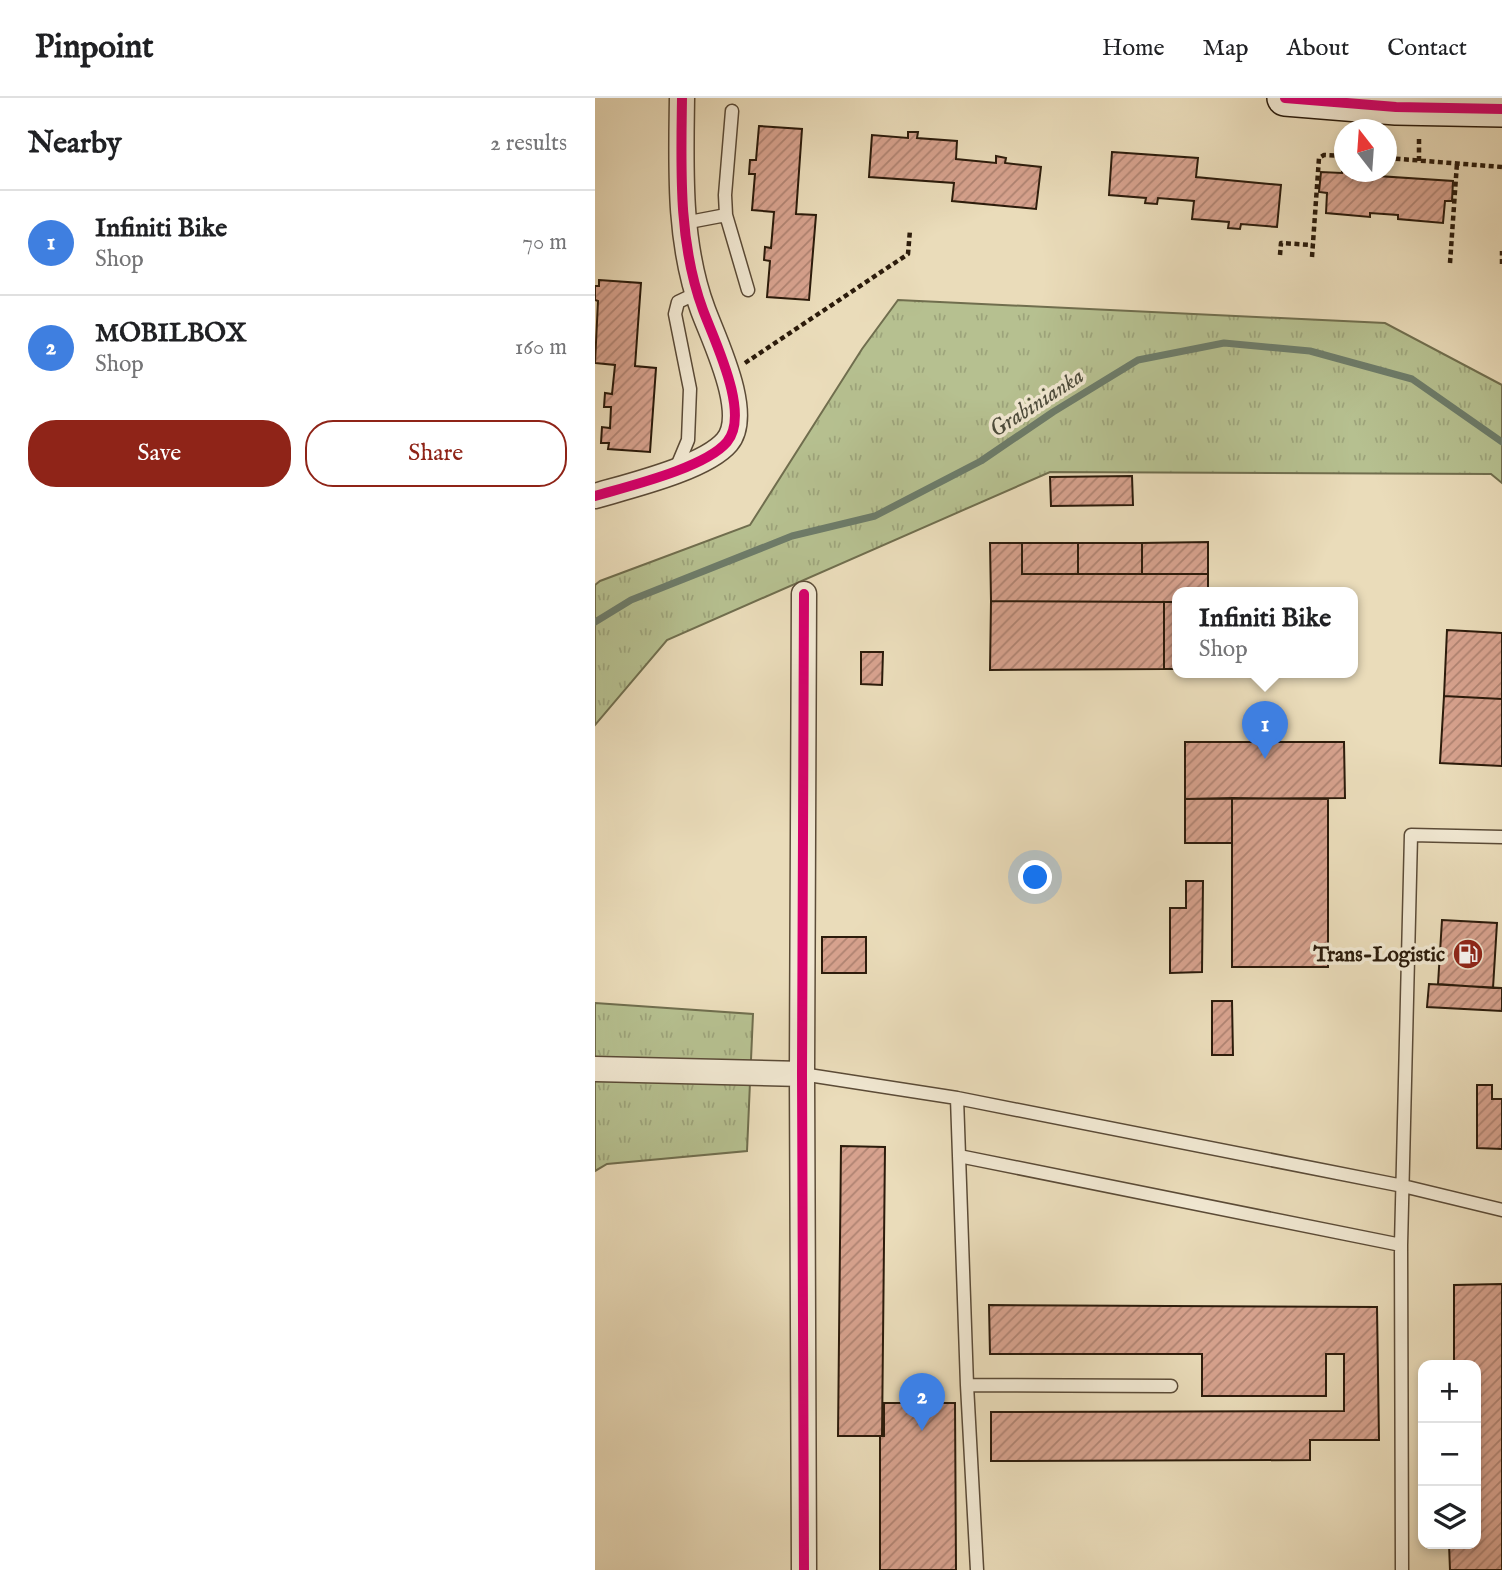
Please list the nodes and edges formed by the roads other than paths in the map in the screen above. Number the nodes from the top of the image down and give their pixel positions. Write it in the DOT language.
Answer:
graph roads {
  1 [pos="682,98"];
  2 [pos="1285,98"];
  3 [pos="1502,109"];
  4 [pos="732,111"];
  5 [pos="726,215"];
  6 [pos="684,223"];
  7 [pos="748,290"];
  8 [pos="697,293"];
  9 [pos="675,471"];
  10 [pos="595,496"];
  11 [pos="804,594"];
  12 [pos="1502,837"];
  13 [pos="595,1069"];
  14 [pos="802,1074"];
  15 [pos="957,1098"];
  16 [pos="959,1156"];
  17 [pos="1403,1186"];
  18 [pos="1502,1210"];
  19 [pos="1401,1245"];
  20 [pos="967,1385"];
  21 [pos="1171,1386"];
  22 [pos="804,1570"];
  23 [pos="977,1570"];
  24 [pos="1402,1570"];
  1 -- 6 [label="street"];
  2 -- 3 [label="street"];
  4 -- 5 [label="lane"];
  5 -- 6 [label="lane"];
  5 -- 7 [label="lane"];
  6 -- 8 [label="street"];
  8 -- 9 [label="lane"];
  8 -- 9 [label="street"];
  9 -- 10 [label="street"];
  11 -- 14 [label="street"];
  12 -- 17 [label="lane"];
  13 -- 14 [label="street"];
  14 -- 15 [label="lane"];
  14 -- 22 [label="street"];
  15 -- 16 [label="lane"];
  15 -- 17 [label="lane"];
  16 -- 19 [label="lane"];
  16 -- 20 [label="lane"];
  17 -- 18 [label="lane"];
  17 -- 19 [label="lane"];
  19 -- 24 [label="lane"];
  20 -- 21 [label="lane"];
  20 -- 23 [label="lane"];
}
